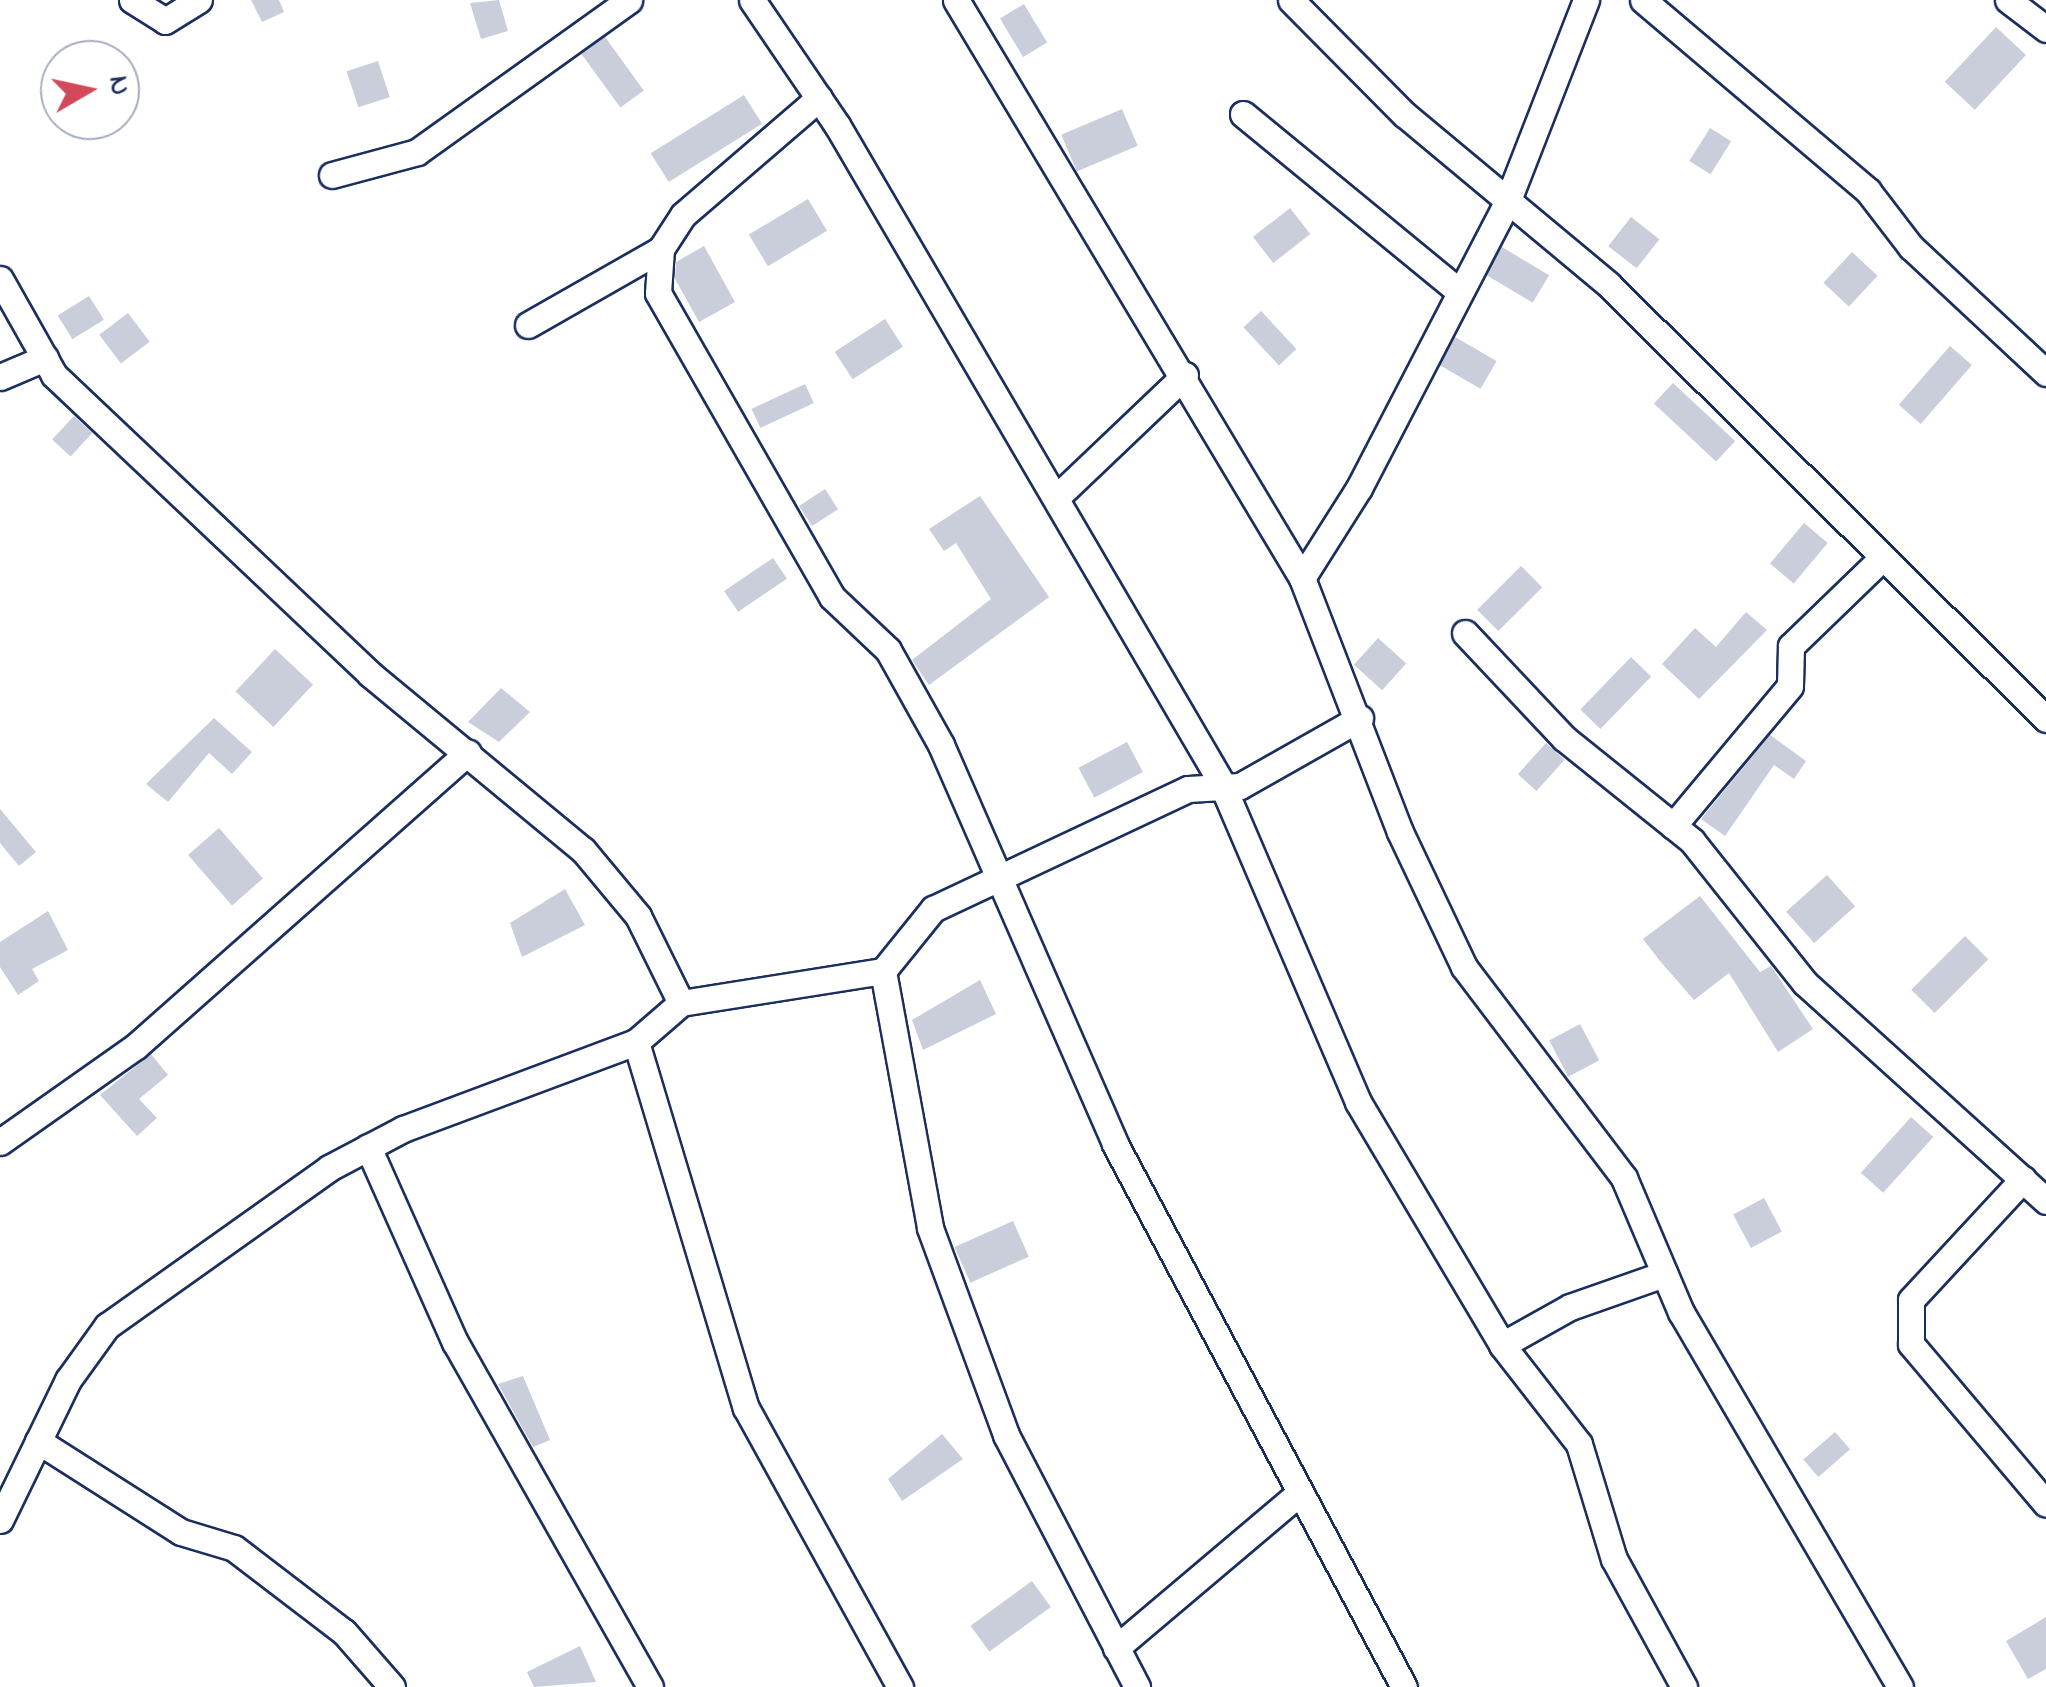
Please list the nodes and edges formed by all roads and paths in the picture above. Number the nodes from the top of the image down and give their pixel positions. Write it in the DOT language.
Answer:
graph roads {
  1 [pos="132,0"];
  2 [pos="199,0"];
  3 [pos="630,0"];
  4 [pos="752,0"];
  5 [pos="956,0"];
  6 [pos="1291,0"];
  7 [pos="1586,0"];
  8 [pos="1643,0"];
  9 [pos="2008,0"];
  10 [pos="2046,29"];
  11 [pos="819,98"];
  12 [pos="1243,114"];
  13 [pos="332,175"];
  14 [pos="1508,200"];
  15 [pos="661,248"];
  16 [pos="0,279"];
  17 [pos="1456,289"];
  18 [pos="528,325"];
  19 [pos="45,358"];
  20 [pos="2046,373"];
  21 [pos="1185,375"];
  22 [pos="0,377"];
  23 [pos="1059,496"];
  24 [pos="1878,561"];
  25 [pos="1302,578"];
  26 [pos="1465,633"];
  27 [pos="1360,718"];
  28 [pos="2046,719"];
  29 [pos="468,752"];
  30 [pos="1221,782"];
  31 [pos="1673,826"];
  32 [pos="994,883"];
  33 [pos="883,972"];
  34 [pos="681,1004"];
  35 [pos="636,1042"];
  36 [pos="0,1142"];
  37 [pos="368,1147"];
  38 [pos="2023,1178"];
  39 [pos="2046,1200"];
  40 [pos="1664,1274"];
  41 [pos="1502,1345"];
  42 [pos="38,1440"];
  43 [pos="1297,1495"];
  44 [pos="2046,1504"];
  45 [pos="0,1520"];
  46 [pos="1116,1648"];
  47 [pos="392,1687"];
  48 [pos="650,1687"];
  49 [pos="900,1687"];
  50 [pos="1137,1687"];
  51 [pos="1404,1687"];
  52 [pos="1684,1687"];
  53 [pos="1900,1687"];
  1 -- 2 [label="street"];
  3 -- 13 [label="street"];
  4 -- 11 [label="street"];
  5 -- 21 [label="street"];
  6 -- 14 [label="street"];
  7 -- 14 [label="street"];
  8 -- 20 [label="street"];
  9 -- 10 [label="street"];
  11 -- 15 [label="street"];
  11 -- 23 [label="street"];
  12 -- 17 [label="street"];
  14 -- 17 [label="street"];
  14 -- 24 [label="street"];
  15 -- 18 [label="street"];
  15 -- 32 [label="street"];
  16 -- 19 [label="street"];
  17 -- 25 [label="street"];
  19 -- 22 [label="street"];
  19 -- 29 [label="street"];
  21 -- 23 [label="street"];
  21 -- 25 [label="street"];
  23 -- 30 [label="street"];
  24 -- 28 [label="street"];
  24 -- 31 [label="street"];
  25 -- 27 [label="street"];
  26 -- 31 [label="street"];
  27 -- 30 [label="street"];
  27 -- 40 [label="street"];
  29 -- 34 [label="street"];
  29 -- 36 [label="street"];
  30 -- 32 [label="street"];
  30 -- 41 [label="street"];
  31 -- 38 [label="street"];
  32 -- 33 [label="street"];
  32 -- 43 [label="street"];
  33 -- 34 [label="street"];
  33 -- 46 [label="street"];
  34 -- 35 [label="street"];
  35 -- 37 [label="street"];
  35 -- 49 [label="street"];
  37 -- 42 [label="street"];
  37 -- 48 [label="street"];
  38 -- 39 [label="street"];
  38 -- 44 [label="street"];
  40 -- 41 [label="street"];
  40 -- 53 [label="street"];
  41 -- 52 [label="street"];
  42 -- 45 [label="street"];
  42 -- 47 [label="street"];
  43 -- 46 [label="street"];
  43 -- 51 [label="street"];
  46 -- 50 [label="street"];
}
